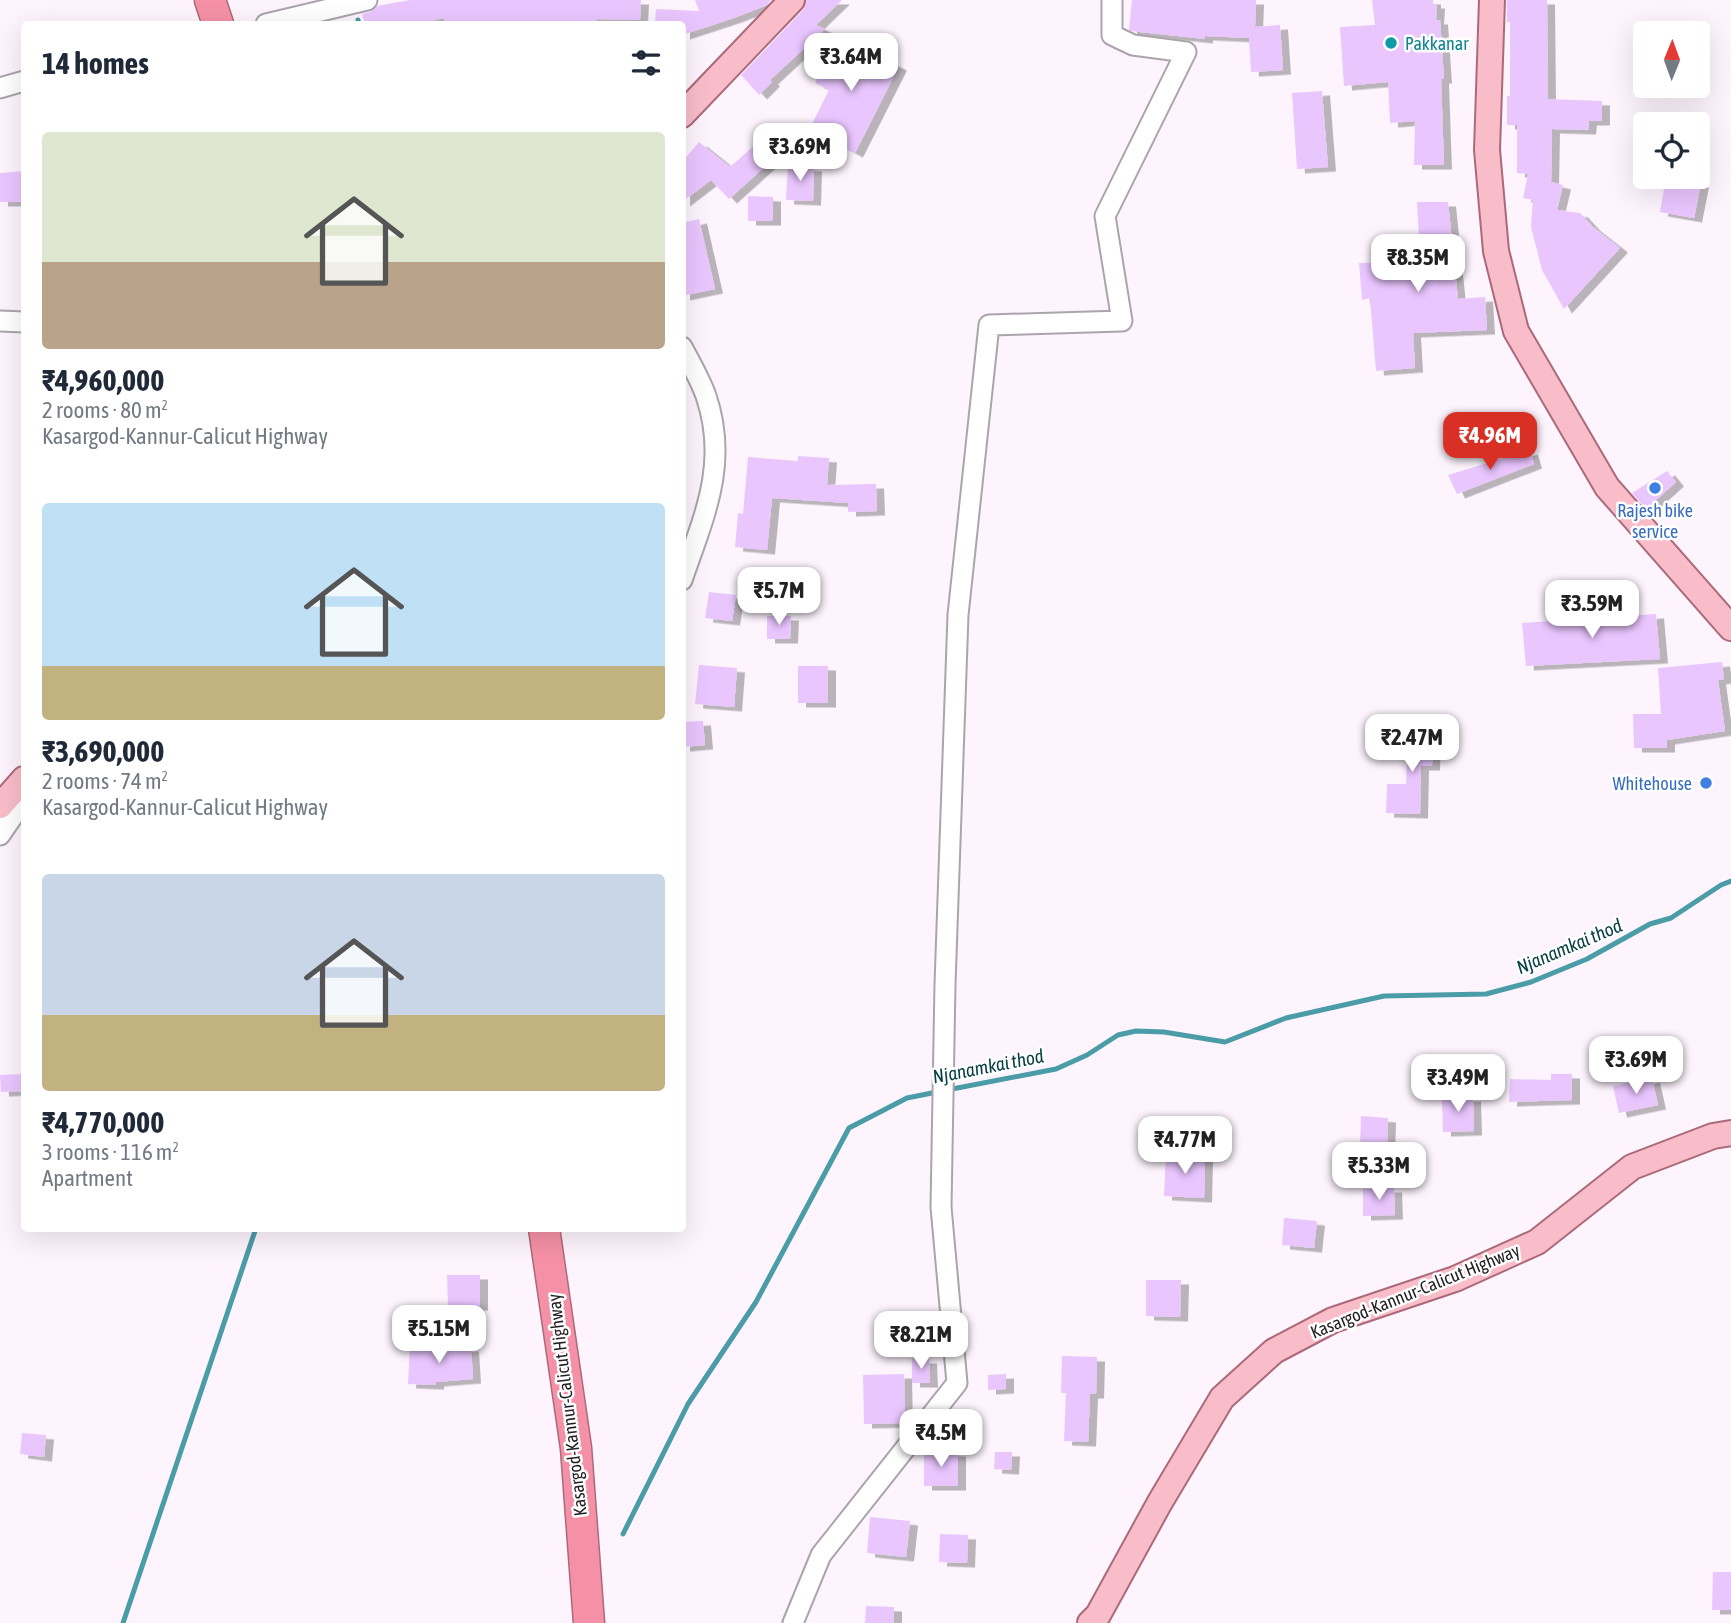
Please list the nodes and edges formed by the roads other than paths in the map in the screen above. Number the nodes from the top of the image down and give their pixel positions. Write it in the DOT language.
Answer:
graph roads {
  1 [pos="210,0"];
  2 [pos="367,0"];
  3 [pos="792,0"];
  4 [pos="1112,0"];
  5 [pos="1492,0"];
  6 [pos="217,21"];
  7 [pos="279,21"];
  8 [pos="21,82"];
  9 [pos="0,88"];
  10 [pos="686,111"];
  11 [pos="0,321"];
  12 [pos="21,322"];
  13 [pos="686,355"];
  14 [pos="686,568"];
  15 [pos="1731,628"];
  16 [pos="21,774"];
  17 [pos="21,782"];
  18 [pos="0,791"];
  19 [pos="21,804"];
  20 [pos="0,806"];
  21 [pos="0,835"];
  22 [pos="1731,1133"];
  23 [pos="545,1232"];
  24 [pos="589,1623"];
  25 [pos="793,1623"];
  26 [pos="1090,1623"];
  1 -- 6 [label="highway"];
  2 -- 7 [label="street"];
  3 -- 10 [label="main road"];
  4 -- 25 [label="street"];
  5 -- 15 [label="main road"];
  8 -- 9 [label="street"];
  11 -- 12 [label="street"];
  13 -- 14 [label="street"];
  16 -- 18 [label="street"];
  17 -- 20 [label="main road"];
  19 -- 21 [label="street"];
  22 -- 26 [label="main road, Kasargod-Kannur-Calicut Highway"];
  23 -- 24 [label="highway, Kasargod-Kannur-Calicut Highway"];
}
